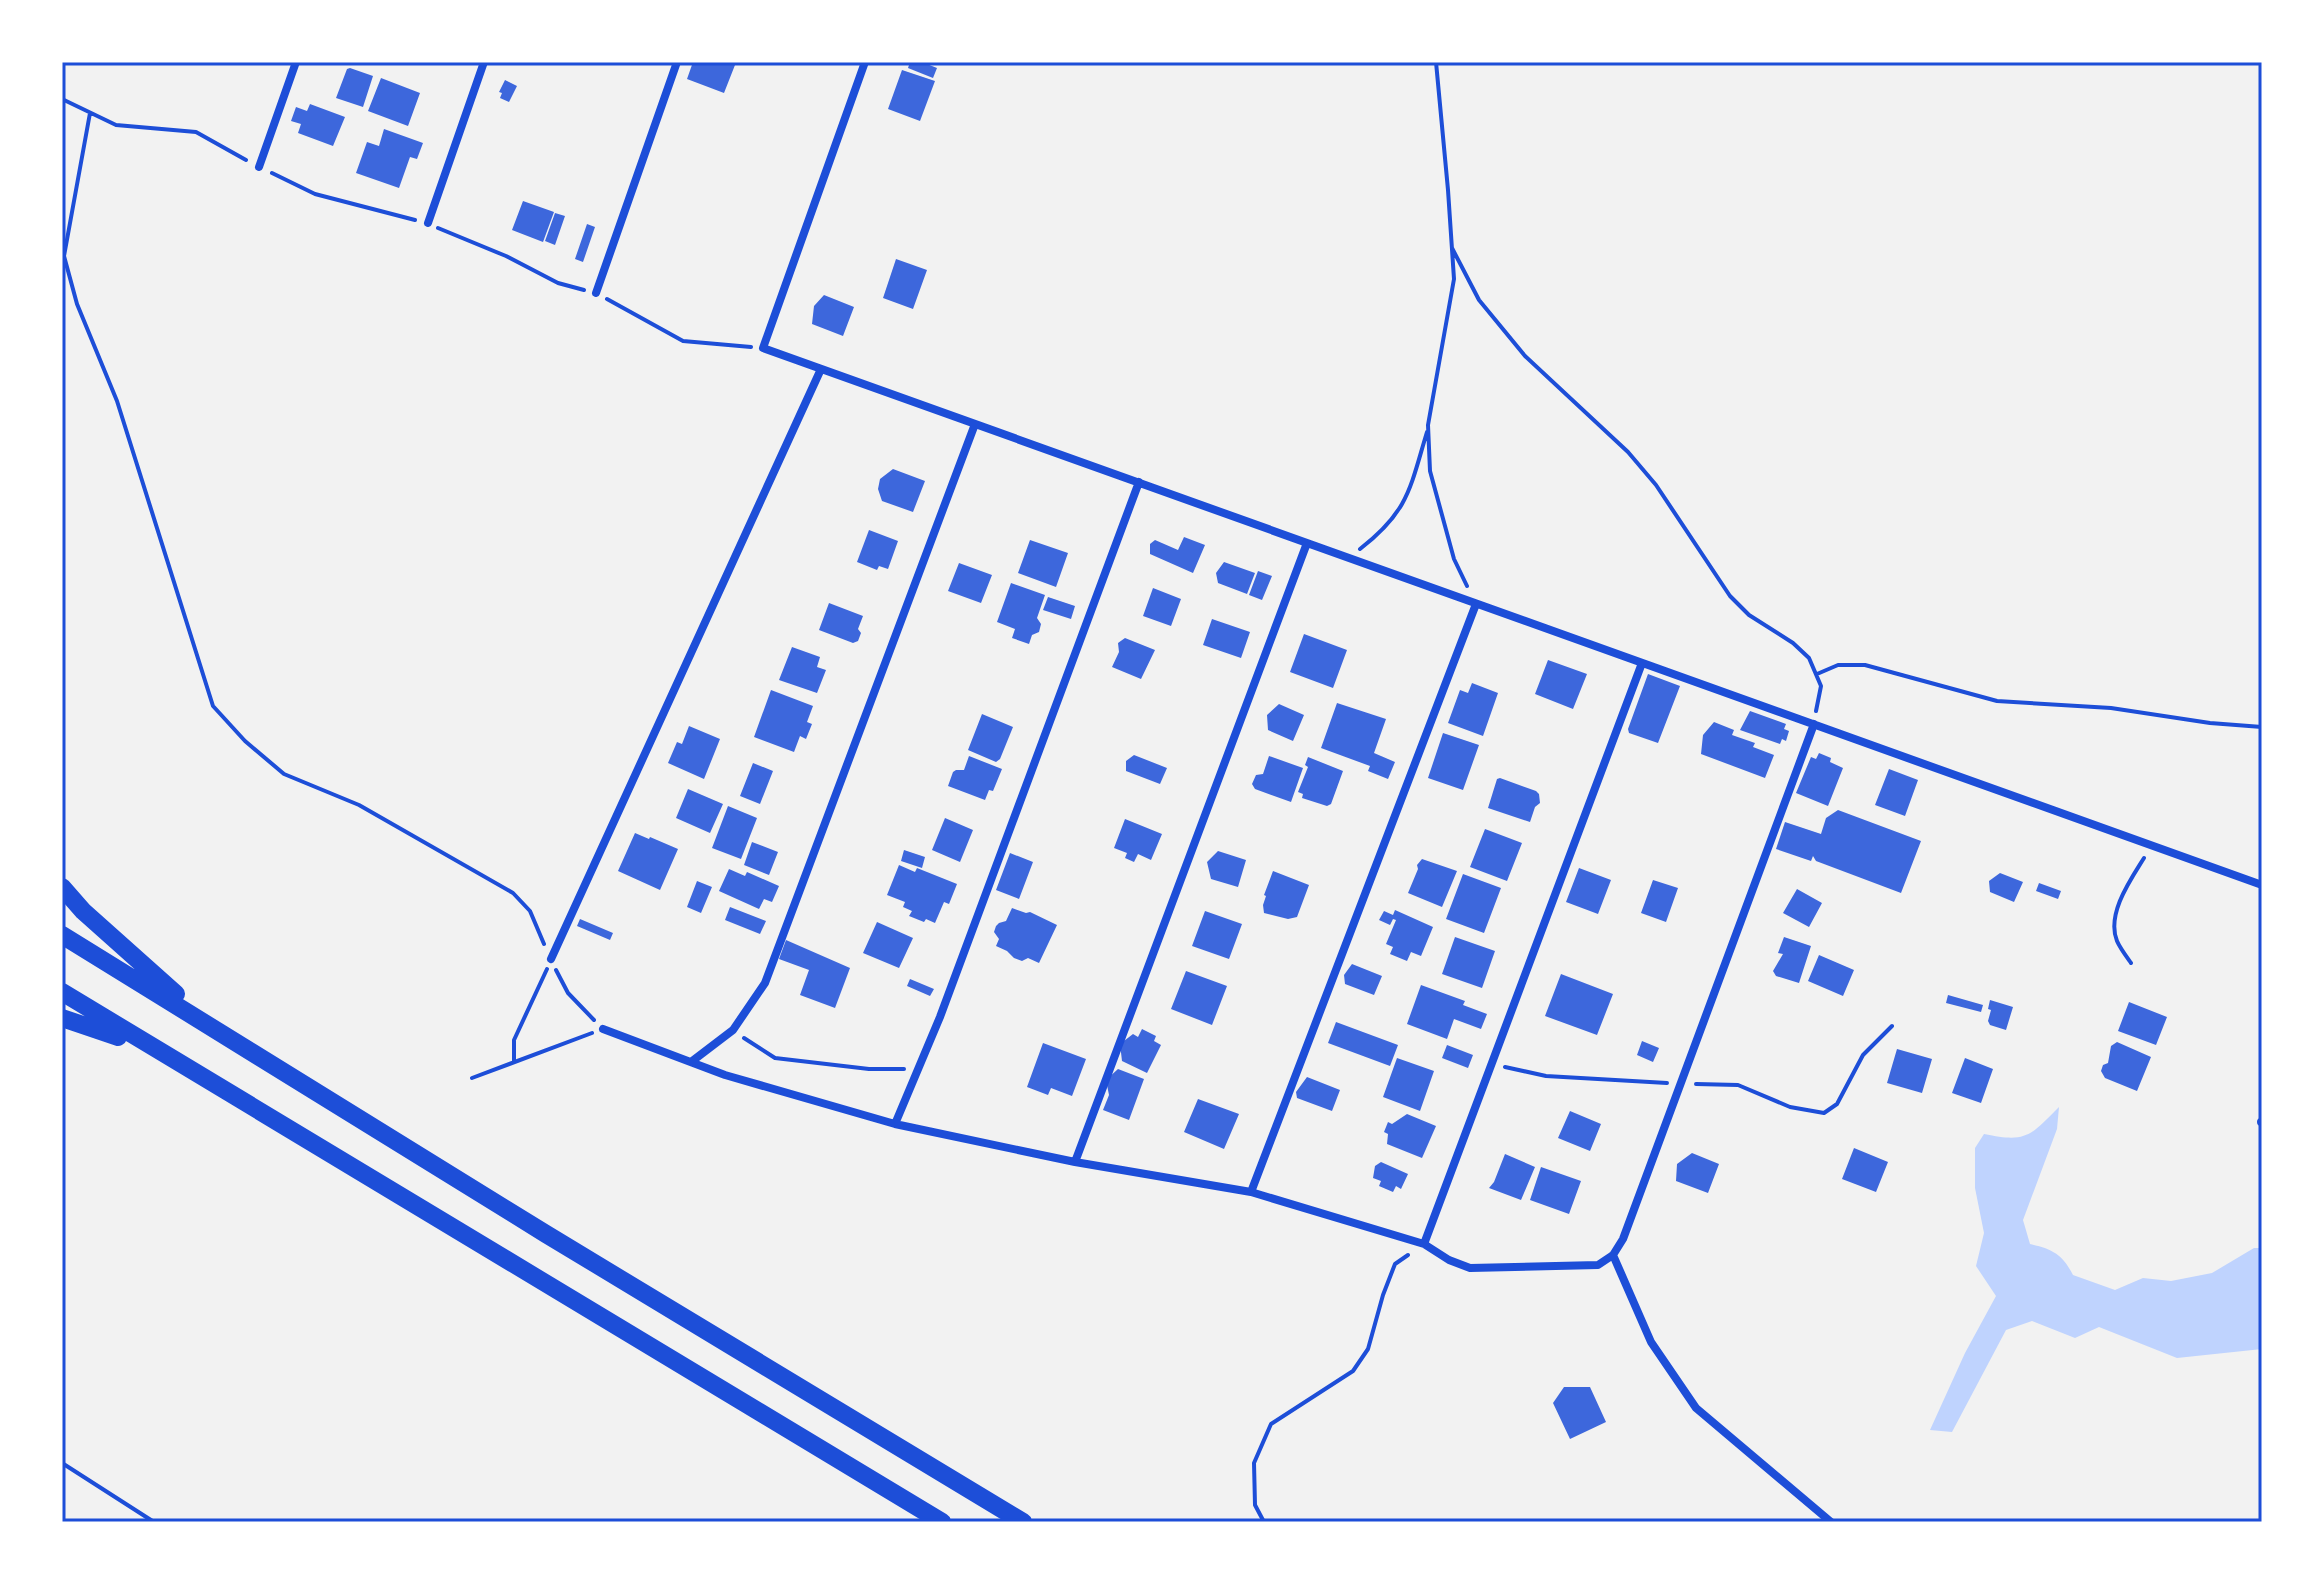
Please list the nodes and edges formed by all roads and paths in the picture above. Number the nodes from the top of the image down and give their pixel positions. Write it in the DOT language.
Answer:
graph roads {
  1 [pos="296,62"];
  2 [pos="484,62"];
  3 [pos="677,62"];
  4 [pos="865,62"];
  5 [pos="1436,62"];
  6 [pos="62,99"];
  7 [pos="90,113"];
  8 [pos="259,167"];
  9 [pos="428,223"];
  10 [pos="1452,248"];
  11 [pos="596,293"];
  12 [pos="763,348"];
  13 [pos="821,369"];
  14 [pos="975,424"];
  15 [pos="1428,425"];
  16 [pos="1139,482"];
  17 [pos="1307,543"];
  18 [pos="1349,558"];
  19 [pos="1476,604"];
  20 [pos="1642,663"];
  21 [pos="1816,674"];
  22 [pos="1814,724"];
  23 [pos="2262,727"];
  24 [pos="2152,845"];
  25 [pos="2262,885"];
  26 [pos="62,887"];
  27 [pos="62,935"];
  28 [pos="551,959"];
  29 [pos="2131,963"];
  30 [pos="62,992"];
  31 [pos="62,1018"];
  32 [pos="1892,1026"];
  33 [pos="603,1029"];
  34 [pos="217,1030"];
  35 [pos="733,1030"];
  36 [pos="514,1061"];
  37 [pos="691,1062"];
  38 [pos="1492,1064"];
  39 [pos="183,1066"];
  40 [pos="919,1068"];
  41 [pos="472,1078"];
  42 [pos="1680,1084"];
  43 [pos="895,1124"];
  44 [pos="1075,1162"];
  45 [pos="1251,1192"];
  46 [pos="1424,1244"];
  47 [pos="1613,1255"];
  48 [pos="62,1463"];
  49 [pos="154,1522"];
  50 [pos="942,1522"];
  51 [pos="1023,1522"];
  52 [pos="1264,1522"];
  53 [pos="1831,1522"];
  1 -- 8 [label="street"];
  2 -- 9 [label="street"];
  3 -- 11 [label="street"];
  4 -- 12 [label="street"];
  5 -- 10 [label="path"];
  6 -- 7 [label="path"];
  7 -- 8 [label="path"];
  7 -- 28 [label="path"];
  8 -- 9 [label="path"];
  9 -- 11 [label="path"];
  10 -- 15 [label="path"];
  10 -- 21 [label="path"];
  11 -- 12 [label="path"];
  12 -- 13 [label="street"];
  13 -- 14 [label="street"];
  13 -- 28 [label="street"];
  14 -- 16 [label="street"];
  14 -- 35 [label="street"];
  15 -- 18 [label="path"];
  15 -- 19 [label="path"];
  16 -- 17 [label="street"];
  16 -- 40 [label="street"];
  17 -- 18 [label="street"];
  17 -- 44 [label="street"];
  18 -- 19 [label="street"];
  19 -- 20 [label="street"];
  19 -- 45 [label="street"];
  20 -- 22 [label="street"];
  20 -- 38 [label="street"];
  21 -- 22 [label="path"];
  21 -- 23 [label="path"];
  22 -- 24 [label="street"];
  22 -- 42 [label="street"];
  24 -- 25 [label="street"];
  24 -- 29 [label="path"];
  26 -- 34 [label="highway"];
  27 -- 34 [label="highway"];
  28 -- 33 [label="path"];
  28 -- 36 [label="path"];
  30 -- 39 [label="highway"];
  31 -- 39 [label="highway"];
  32 -- 42 [label="path"];
  33 -- 36 [label="path"];
  33 -- 37 [label="street"];
  34 -- 51 [label="highway"];
  35 -- 37 [label="street"];
  35 -- 40 [label="path"];
  36 -- 41 [label="path"];
  37 -- 43 [label="street"];
  38 -- 42 [label="path"];
  38 -- 46 [label="street"];
  39 -- 50 [label="highway"];
  40 -- 43 [label="street"];
  42 -- 47 [label="street"];
  43 -- 44 [label="street"];
  44 -- 45 [label="street"];
  45 -- 46 [label="street"];
  46 -- 47 [label="street"];
  46 -- 52 [label="path"];
  47 -- 53 [label="street"];
  48 -- 49 [label="path"];
}
